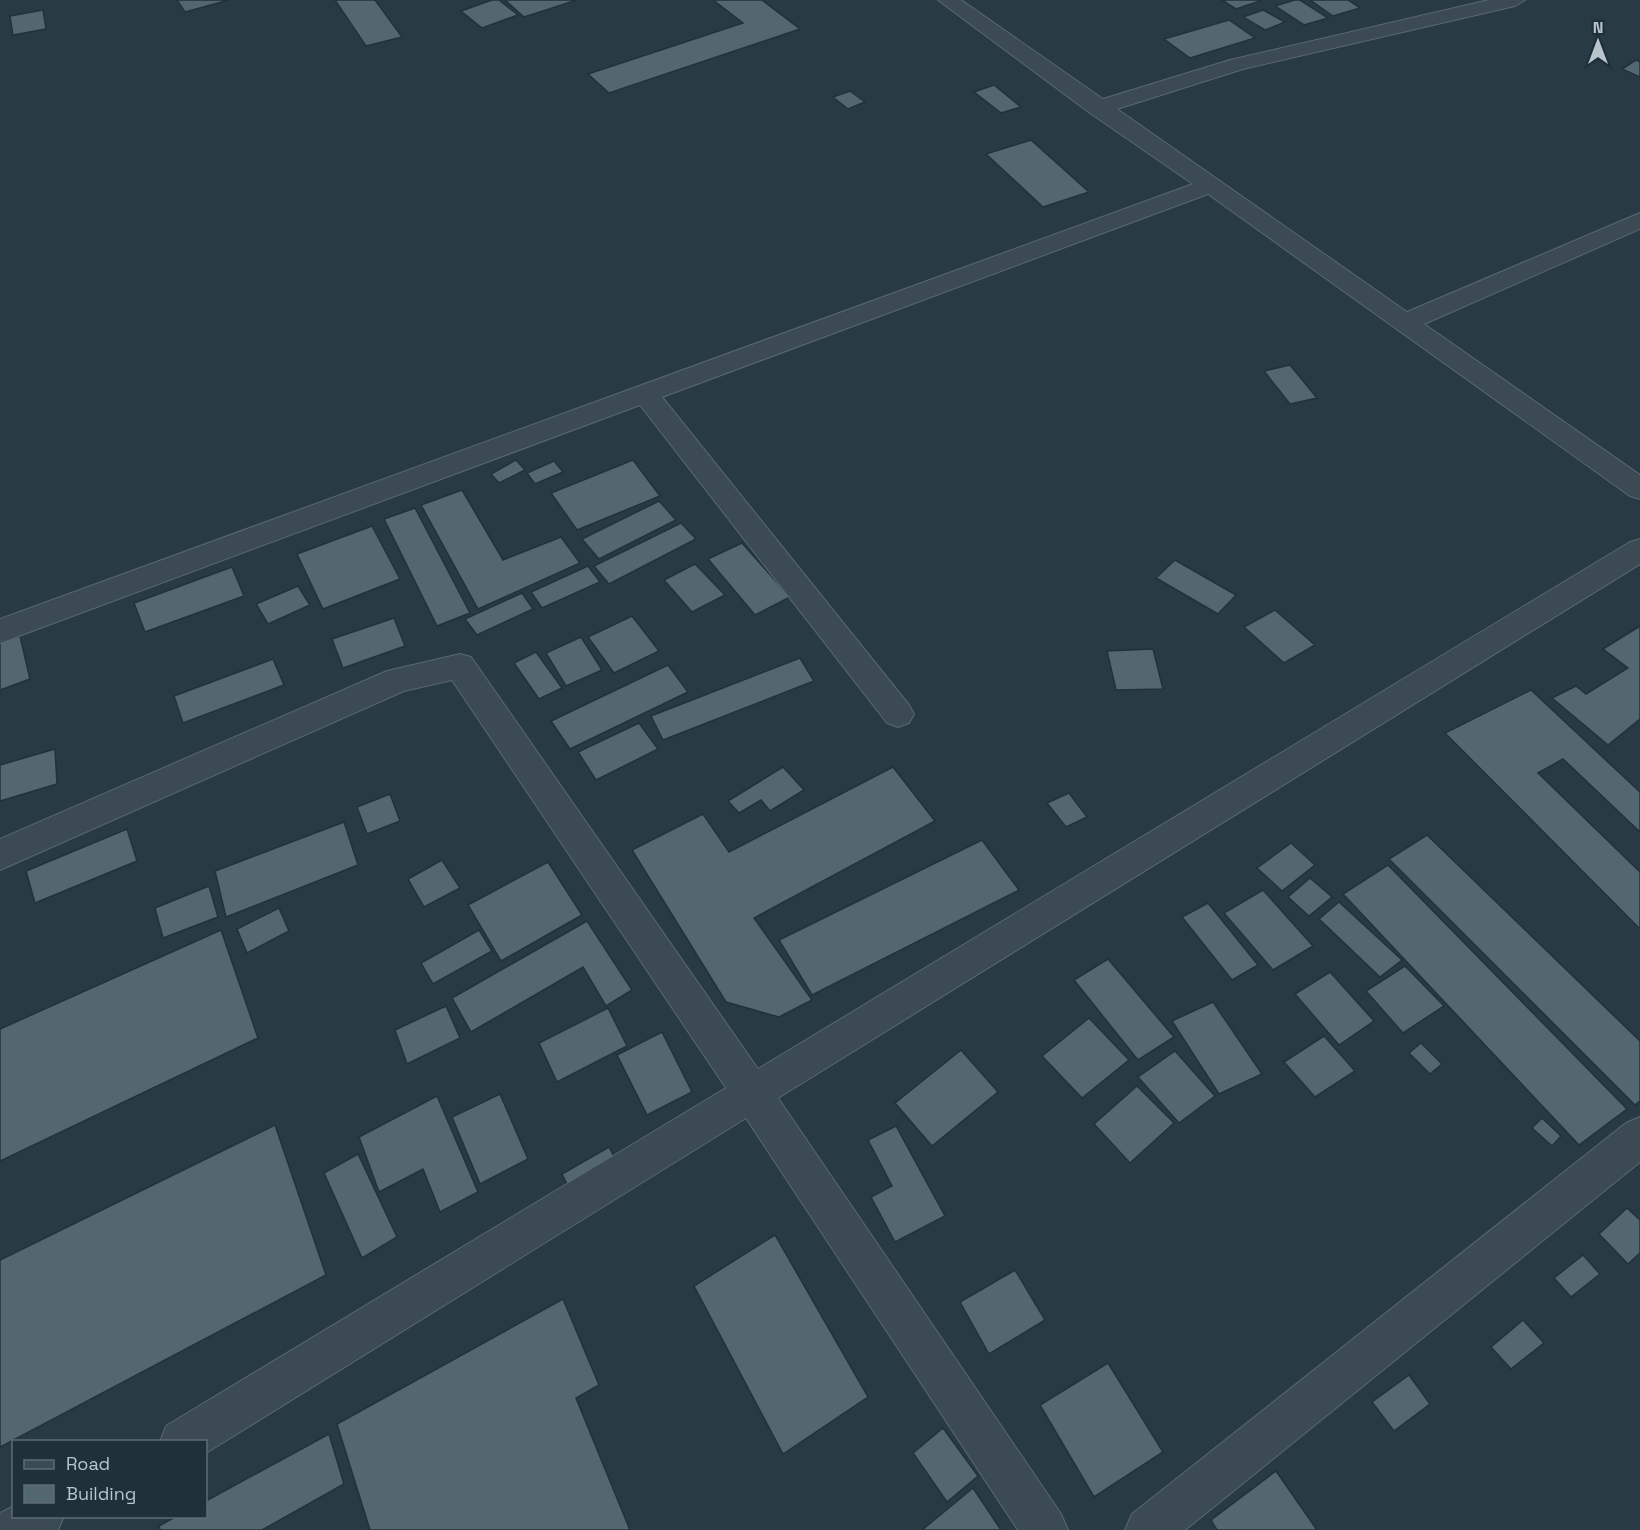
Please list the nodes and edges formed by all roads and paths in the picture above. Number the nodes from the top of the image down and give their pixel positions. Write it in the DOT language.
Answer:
graph roads {
  1 [pos="948,0"];
  2 [pos="1515,0"];
  3 [pos="1098,108"];
  4 [pos="1209,186"];
  5 [pos="1640,220"];
  6 [pos="1404,323"];
  7 [pos="644,392"];
  8 [pos="1640,489"];
  9 [pos="1640,550"];
  10 [pos="0,631"];
  11 [pos="898,714"];
  12 [pos="0,855"];
  13 [pos="752,1094"];
  14 [pos="1640,1137"];
  15 [pos="185,1440"];
  16 [pos="37,1518"];
  17 [pos="15,1530"];
  18 [pos="1044,1530"];
  19 [pos="1148,1530"];
  1 -- 3 [label="street"];
  2 -- 3 [label="street"];
  3 -- 4 [label="street"];
  4 -- 6 [label="street"];
  4 -- 7 [label="street"];
  5 -- 6 [label="street"];
  6 -- 8 [label="street"];
  7 -- 10 [label="street"];
  7 -- 11 [label="street"];
  9 -- 13 [label="street"];
  12 -- 13 [label="street"];
  13 -- 15 [label="street"];
  13 -- 18 [label="street"];
  14 -- 19 [label="street"];
  16 -- 17 [label="street"];
}
